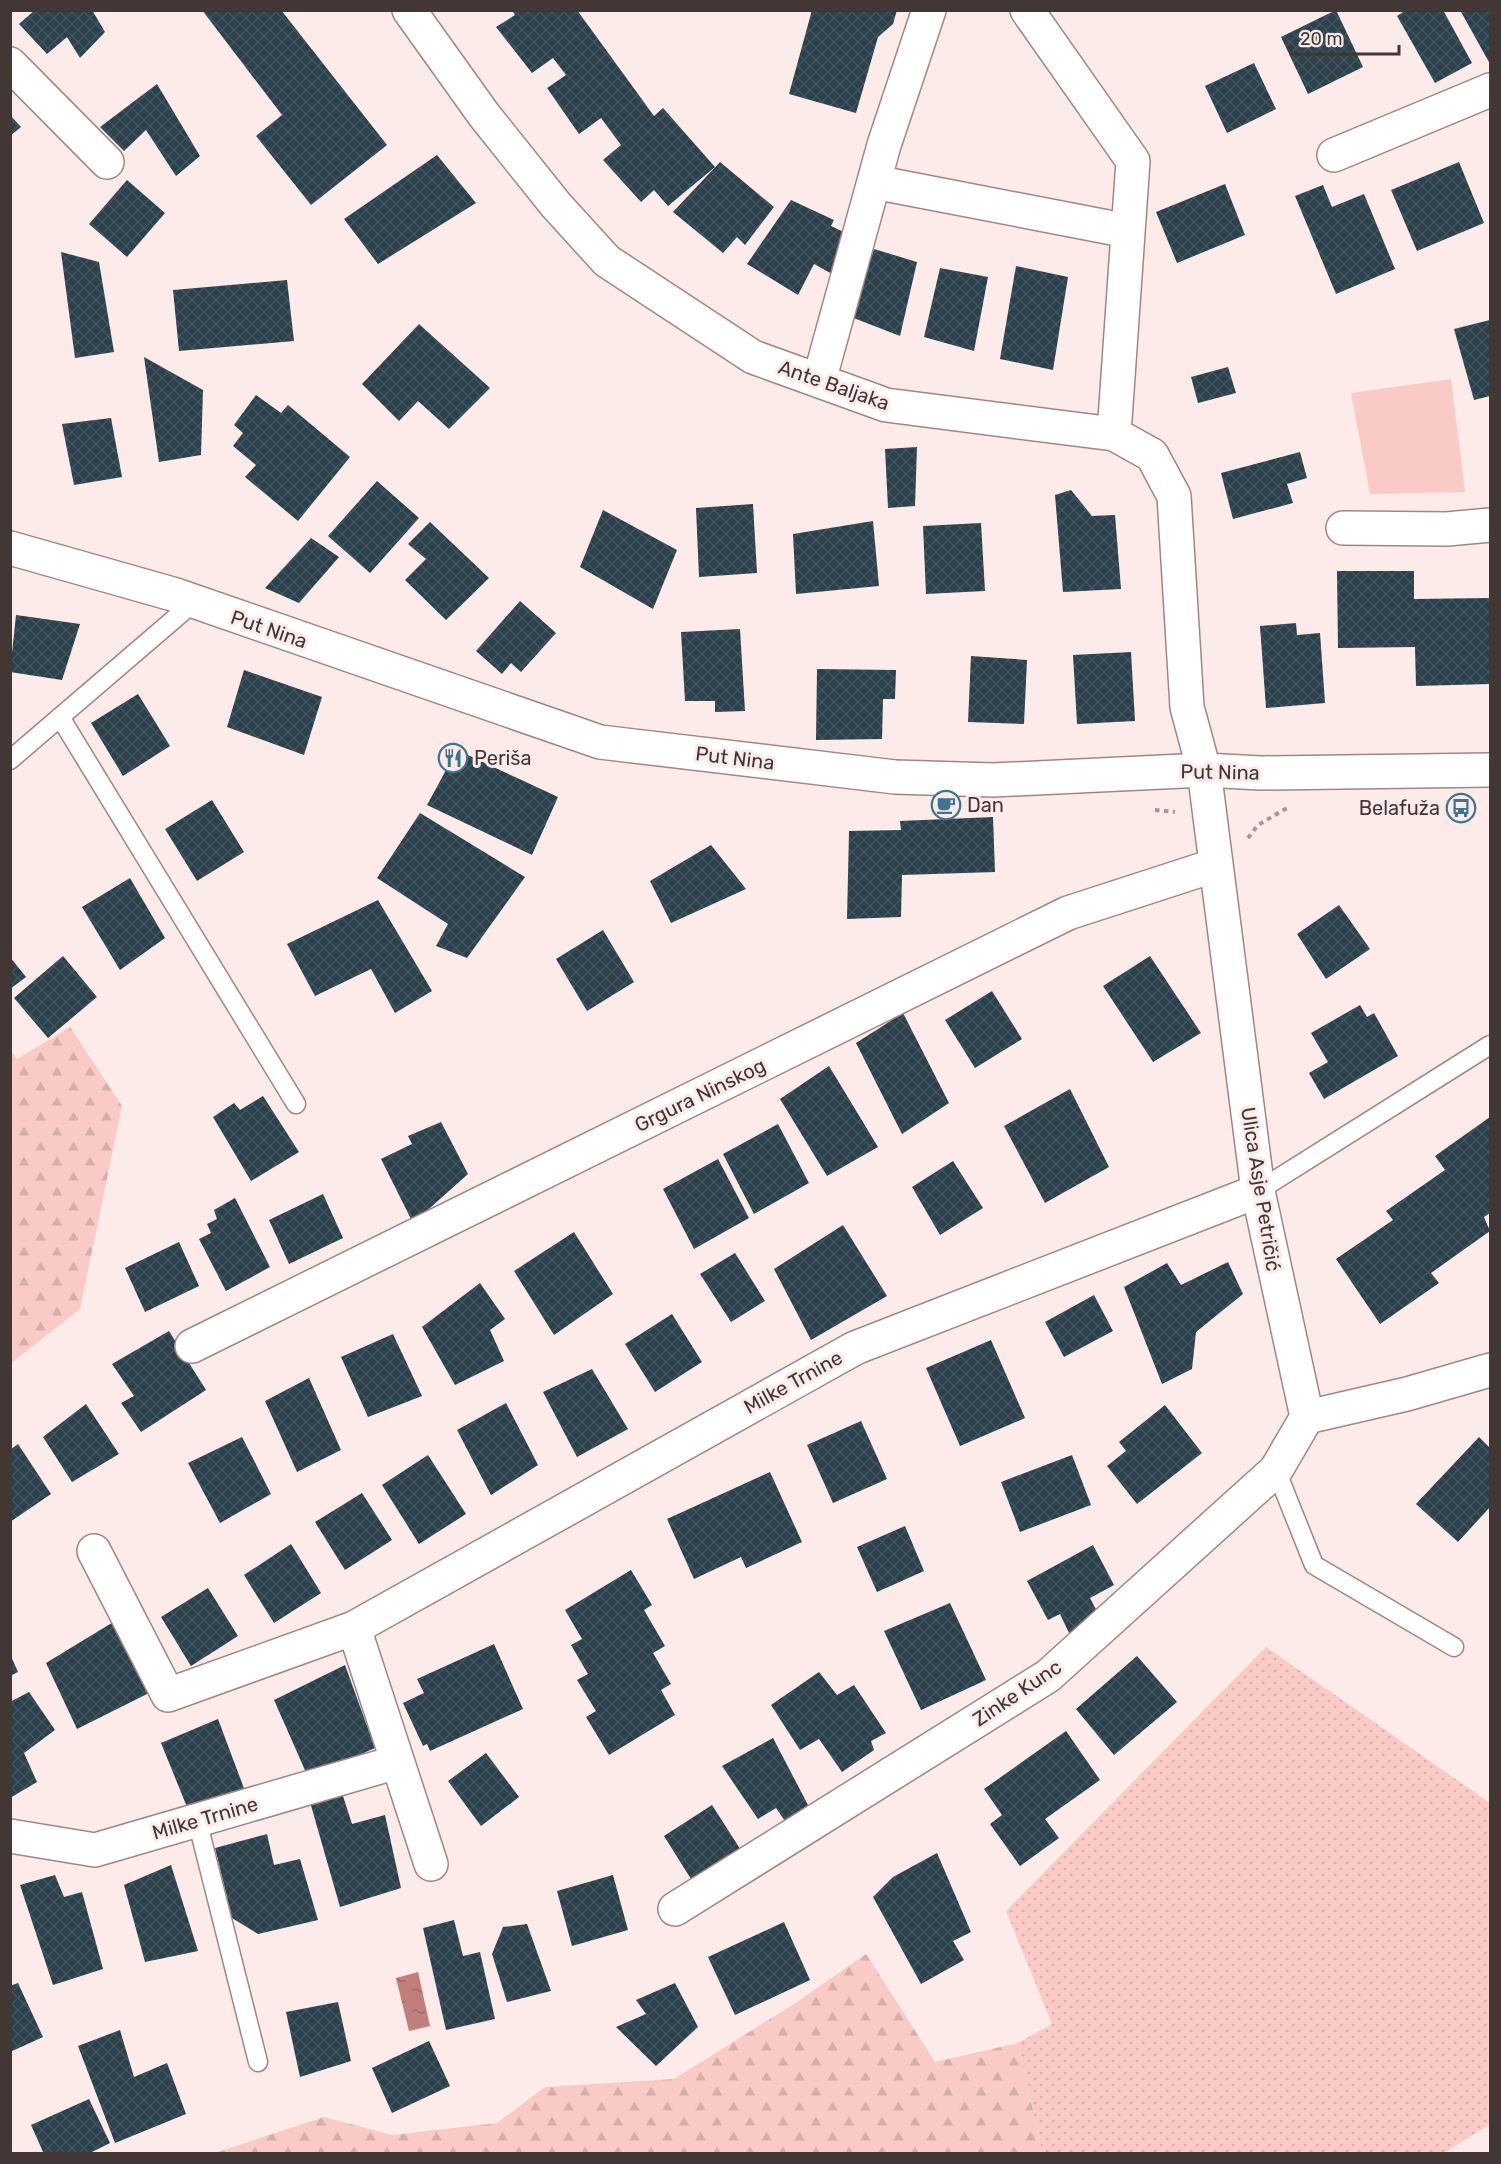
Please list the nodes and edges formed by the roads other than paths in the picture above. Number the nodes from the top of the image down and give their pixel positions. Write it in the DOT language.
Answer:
graph roads {
  1 [pos="409,10"];
  2 [pos="929,10"];
  3 [pos="1027,10"];
  4 [pos="10,64"];
  5 [pos="1491,90"];
  6 [pos="1334,155"];
  7 [pos="107,162"];
  8 [pos="874,182"];
  9 [pos="1128,231"];
  10 [pos="819,381"];
  11 [pos="1114,434"];
  12 [pos="1491,525"];
  13 [pos="1343,528"];
  14 [pos="10,548"];
  15 [pos="193,603"];
  16 [pos="60,717"];
  17 [pos="10,759"];
  18 [pos="1204,770"];
  19 [pos="1491,770"];
  20 [pos="1216,865"];
  21 [pos="1491,1045"];
  22 [pos="296,1104"];
  23 [pos="1258,1191"];
  24 [pos="192,1346"];
  25 [pos="1491,1370"];
  26 [pos="1307,1417"];
  27 [pos="1276,1470"];
  28 [pos="94,1551"];
  29 [pos="354,1628"];
  30 [pos="1454,1647"];
  31 [pos="397,1762"];
  32 [pos="196,1820"];
  33 [pos="10,1836"];
  34 [pos="431,1864"];
  35 [pos="675,1909"];
  36 [pos="258,2062"];
  1 -- 10 [label="street, Ante Baljaka"];
  2 -- 8 [label="street"];
  3 -- 9 [label="street"];
  4 -- 7 [label="street"];
  5 -- 6 [label="street"];
  8 -- 9 [label="street"];
  8 -- 10 [label="street"];
  9 -- 11 [label="street"];
  10 -- 11 [label="street, Ante Baljaka"];
  11 -- 18 [label="street, Ante Baljaka"];
  12 -- 13 [label="street"];
  14 -- 15 [label="street, Put Nina"];
  15 -- 16 [label="lane"];
  15 -- 18 [label="street, Put Nina"];
  16 -- 17 [label="lane"];
  16 -- 22 [label="lane"];
  18 -- 19 [label="street, Put Nina"];
  18 -- 20 [label="street, Ulica Asje Petričić"];
  20 -- 23 [label="street, Ulica Asje Petričić"];
  20 -- 24 [label="street, Grgura Ninskog"];
  21 -- 23 [label="lane"];
  23 -- 26 [label="street, Ulica Asje Petričić"];
  23 -- 29 [label="street, Milke Trnine"];
  25 -- 26 [label="street"];
  26 -- 27 [label="street, Zinke Kunc"];
  27 -- 30 [label="lane"];
  27 -- 35 [label="street, Zinke Kunc"];
  28 -- 29 [label="street, Milke Trnine"];
  29 -- 31 [label="street"];
  31 -- 32 [label="street, Milke Trnine"];
  31 -- 34 [label="street"];
  32 -- 33 [label="street, Milke Trnine"];
  32 -- 36 [label="lane"];
}
